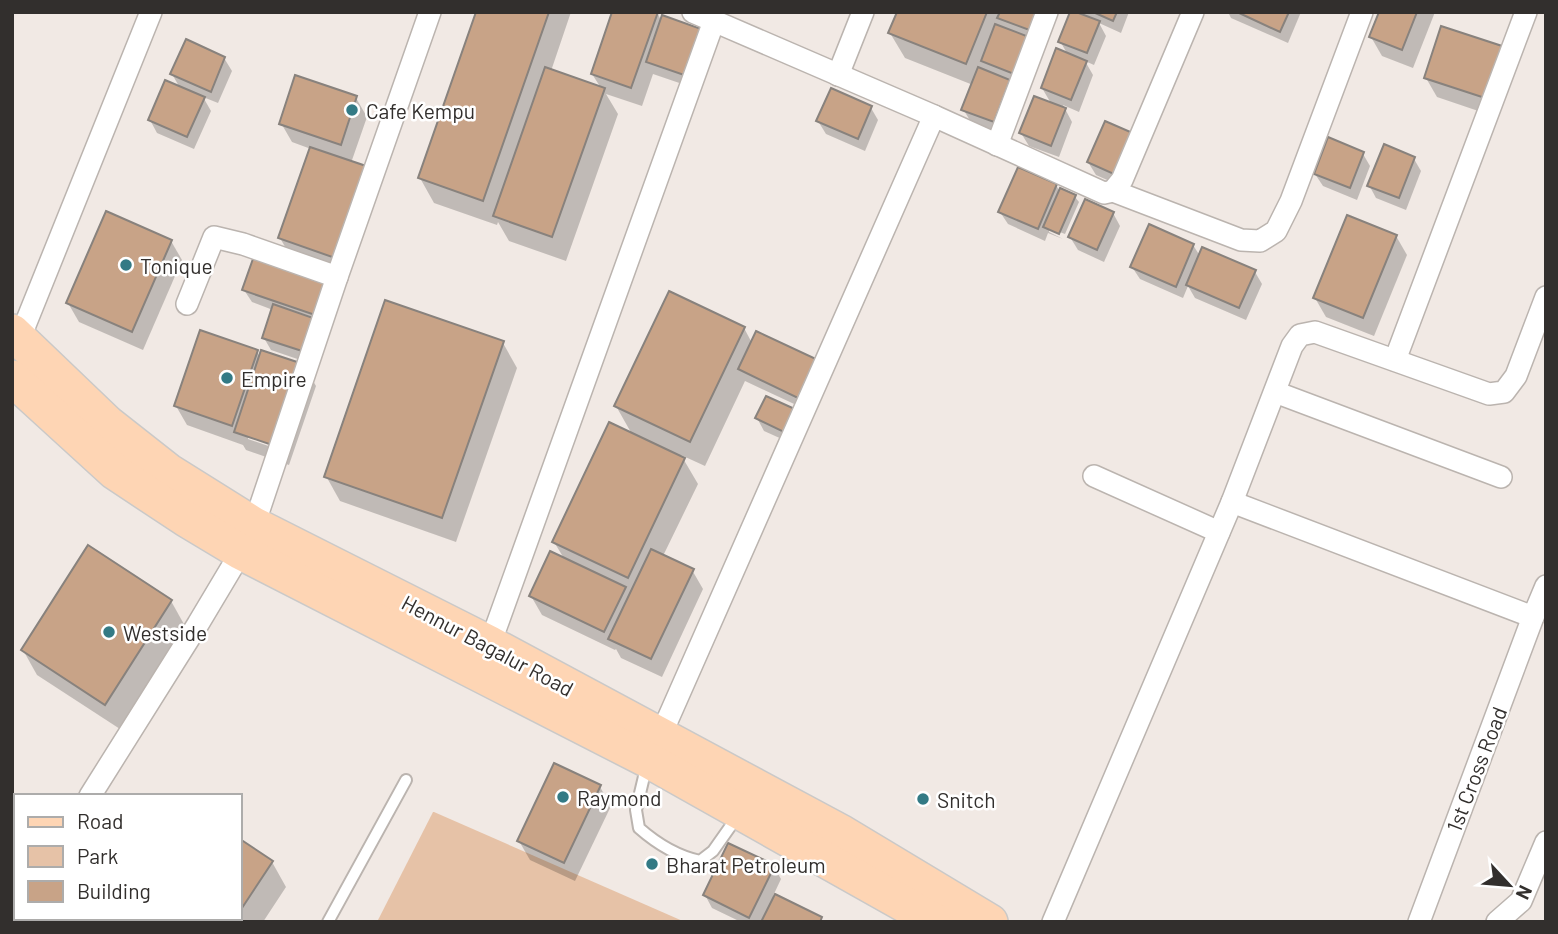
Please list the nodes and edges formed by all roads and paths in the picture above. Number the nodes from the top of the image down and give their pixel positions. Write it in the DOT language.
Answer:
graph roads {
  1 [pos="151,12"];
  2 [pos="430,12"];
  3 [pos="694,12"];
  4 [pos="863,12"];
  5 [pos="1047,12"];
  6 [pos="1193,12"];
  7 [pos="1362,12"];
  8 [pos="1526,12"];
  9 [pos="714,21"];
  10 [pos="838,75"];
  11 [pos="934,117"];
  12 [pos="997,145"];
  13 [pos="1113,191"];
  14 [pos="337,277"];
  15 [pos="1546,297"];
  16 [pos="187,304"];
  17 [pos="16,336"];
  18 [pos="1395,360"];
  19 [pos="12,378"];
  20 [pos="1275,392"];
  21 [pos="1094,476"];
  22 [pos="1502,477"];
  23 [pos="1231,502"];
  24 [pos="1219,532"];
  25 [pos="248,539"];
  26 [pos="1546,586"];
  27 [pos="1534,617"];
  28 [pos="490,644"];
  29 [pos="655,749"];
  30 [pos="406,780"];
  31 [pos="91,794"];
  32 [pos="741,812"];
  33 [pos="1546,842"];
  34 [pos="328,922"];
  35 [pos="936,922"];
  36 [pos="990,922"];
  37 [pos="1053,922"];
  38 [pos="1419,922"];
  39 [pos="1497,922"];
  1 -- 17 [label="street"];
  2 -- 14 [label="street"];
  3 -- 9 [label="street"];
  4 -- 10 [label="street"];
  5 -- 12 [label="street"];
  6 -- 13 [label="street"];
  7 -- 13 [label="street"];
  8 -- 18 [label="street"];
  9 -- 10 [label="street"];
  9 -- 28 [label="street"];
  10 -- 11 [label="street"];
  11 -- 12 [label="street"];
  11 -- 29 [label="street"];
  12 -- 13 [label="street"];
  14 -- 16 [label="street"];
  14 -- 25 [label="street"];
  15 -- 18 [label="street"];
  17 -- 25 [label="main road, Hennur Bagalur Road"];
  18 -- 20 [label="street"];
  19 -- 25 [label="main road, Hennur Bagalur Road"];
  20 -- 22 [label="street"];
  20 -- 23 [label="street"];
  21 -- 24 [label="street"];
  23 -- 24 [label="street"];
  23 -- 27 [label="street"];
  24 -- 37 [label="street"];
  25 -- 28 [label="main road, Hennur Bagalur Road"];
  25 -- 29 [label="main road, Hennur Bagalur Road"];
  25 -- 31 [label="street"];
  26 -- 27 [label="street, 1st Cross Road"];
  27 -- 38 [label="street, 1st Cross Road"];
  28 -- 29 [label="main road, Hennur Bagalur Road"];
  29 -- 32 [label="main road, Hennur Bagalur Road"];
  29 -- 32 [label="lane"];
  29 -- 36 [label="main road, Hennur Bagalur Road"];
  30 -- 34 [label="lane"];
  32 -- 35 [label="main road, Hennur Bagalur Road"];
  33 -- 39 [label="street"];
}
